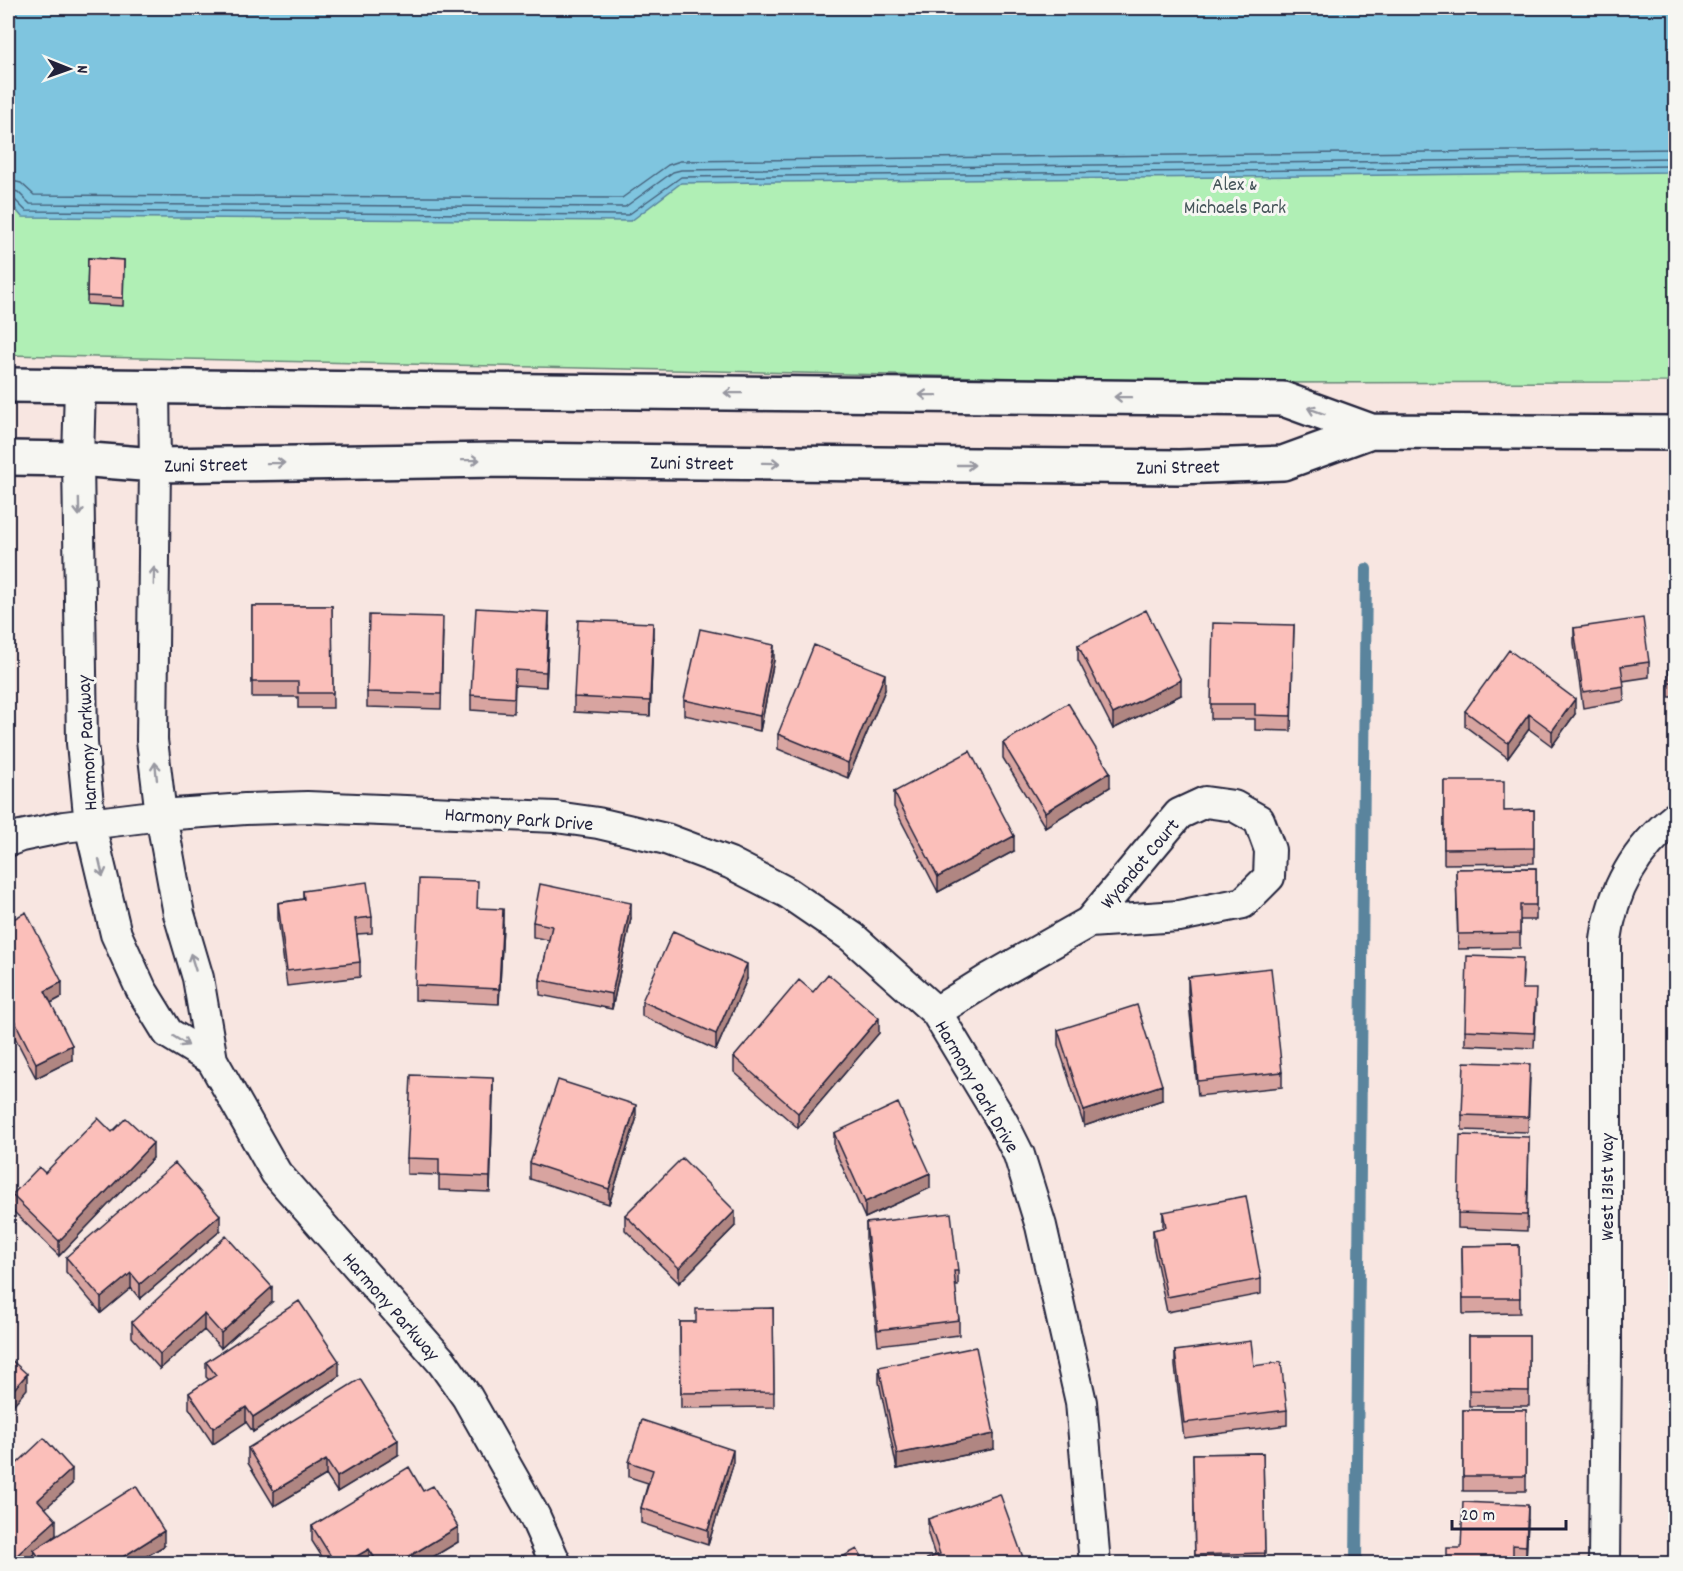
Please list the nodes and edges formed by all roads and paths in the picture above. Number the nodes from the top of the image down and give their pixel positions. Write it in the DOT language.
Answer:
graph roads {
  1 [pos="8,384"];
  2 [pos="154,385"];
  3 [pos="80,386"];
  4 [pos="1371,431"];
  5 [pos="1676,433"];
  6 [pos="8,458"];
  7 [pos="78,459"];
  8 [pos="155,465"];
  9 [pos="161,815"];
  10 [pos="1669,822"];
  11 [pos="90,825"];
  12 [pos="8,841"];
  13 [pos="1089,922"];
  14 [pos="936,1012"];
  15 [pos="212,1060"];
  16 [pos="556,1563"];
  17 [pos="1095,1563"];
  18 [pos="1604,1563"];
  1 -- 3 [label="main road, Zuni Street"];
  2 -- 3 [label="main road, Zuni Street"];
  4 -- 2 [label="main road, Zuni Street, one-way"];
  2 -- 8 [label="street, Harmony Parkway"];
  3 -- 7 [label="street, Harmony Parkway"];
  4 -- 5 [label="main road, Zuni Street"];
  8 -- 4 [label="main road, Zuni Street, one-way"];
  6 -- 7 [label="main road, Zuni Street"];
  7 -- 8 [label="main road, Zuni Street"];
  7 -- 11 [label="street, Harmony Parkway, one-way"];
  9 -- 8 [label="street, Harmony Parkway, one-way"];
  9 -- 11 [label="street, Harmony Park Drive"];
  9 -- 14 [label="street, Harmony Park Drive"];
  15 -- 9 [label="street, Harmony Parkway, one-way"];
  10 -- 18 [label="street, West 131st Way"];
  11 -- 12 [label="street, Harmony Park Drive"];
  11 -- 15 [label="street, Harmony Parkway, one-way"];
  13 -- 13 [label="street, Wyandot Court"];
  13 -- 14 [label="street, Wyandot Court"];
  14 -- 17 [label="street, Harmony Park Drive"];
  15 -- 16 [label="street, Harmony Parkway"];
}
